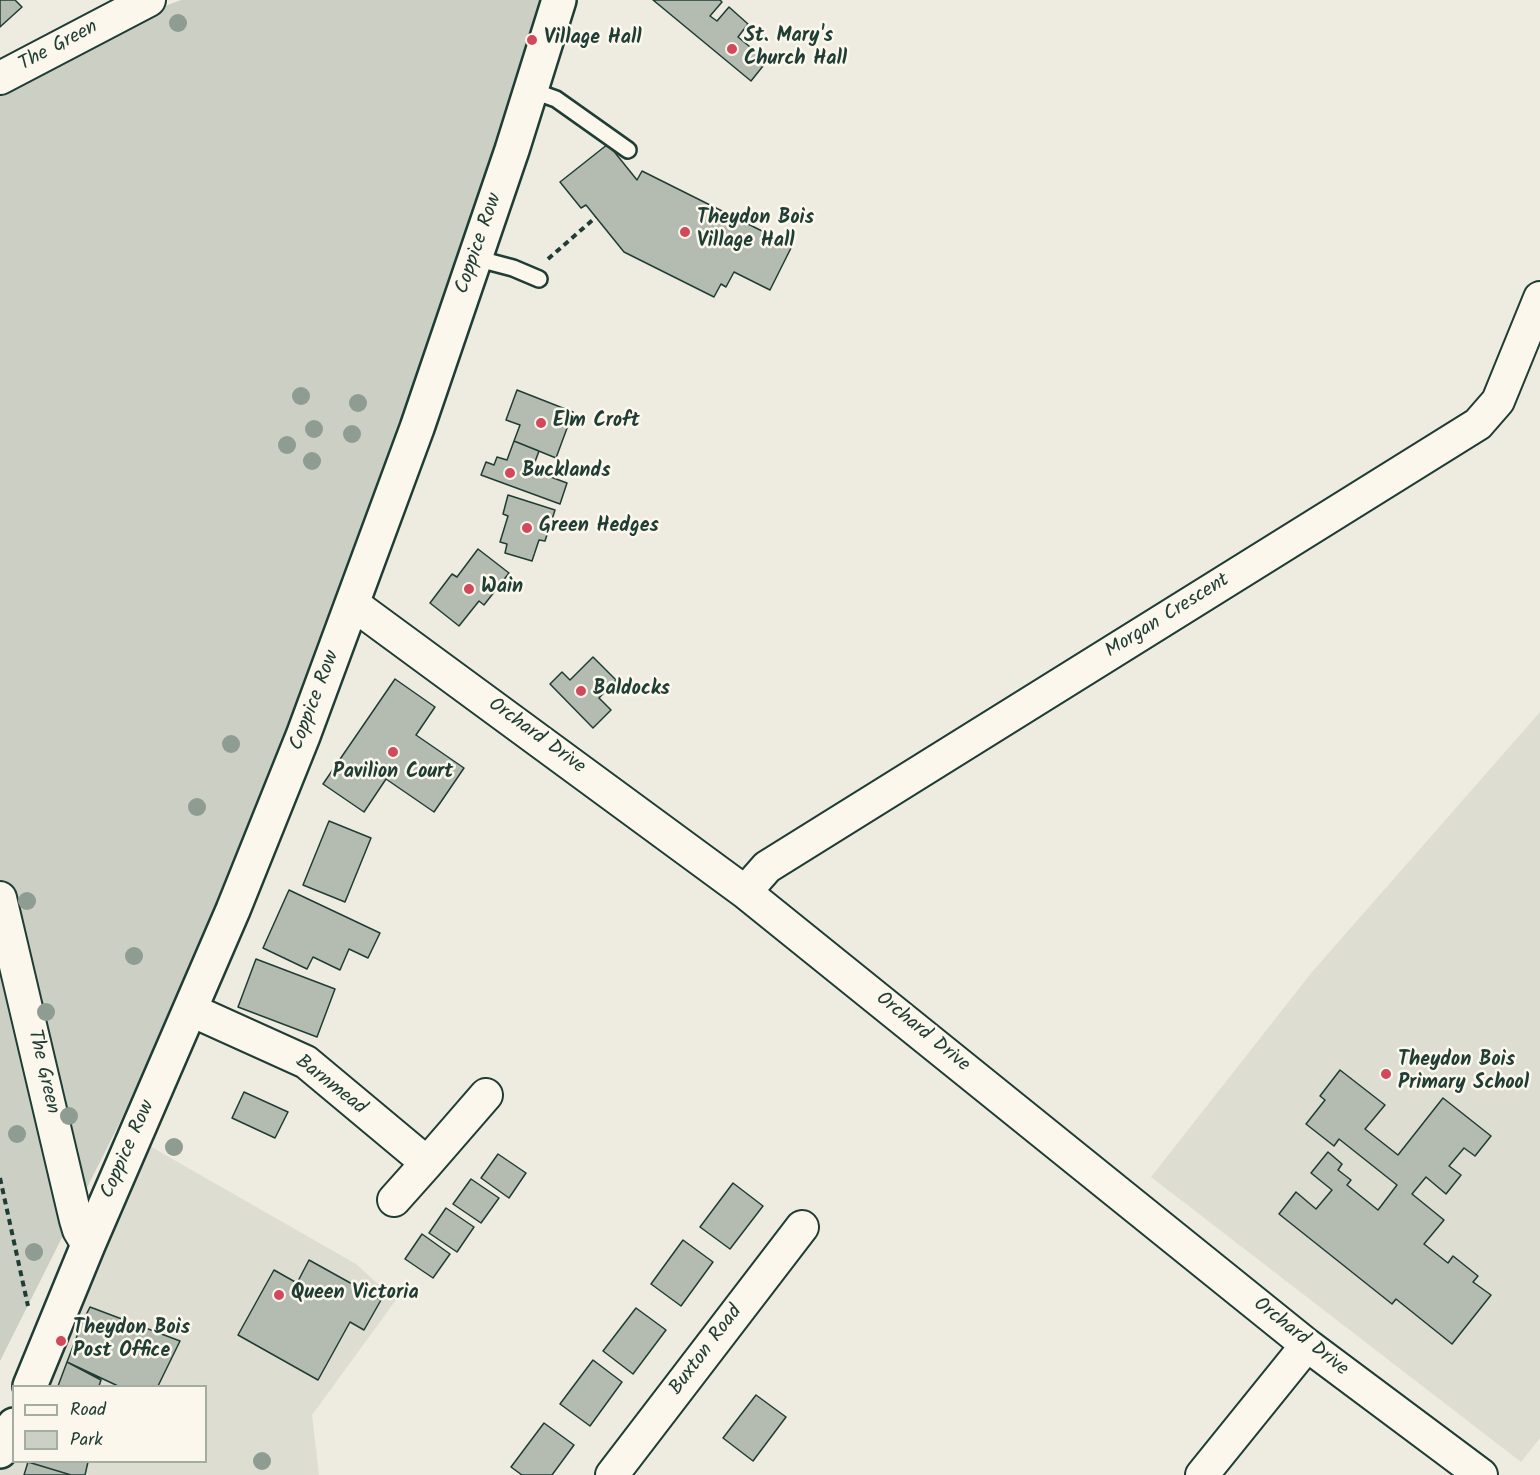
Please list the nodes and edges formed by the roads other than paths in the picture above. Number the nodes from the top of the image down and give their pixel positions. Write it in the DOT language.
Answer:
graph roads {
  1 [pos="149,0"];
  2 [pos="559,0"];
  3 [pos="0,78"];
  4 [pos="531,90"];
  5 [pos="628,150"];
  6 [pos="475,258"];
  7 [pos="539,279"];
  8 [pos="1540,298"];
  9 [pos="353,604"];
  10 [pos="745,892"];
  11 [pos="0,898"];
  12 [pos="191,1010"];
  13 [pos="486,1095"];
  14 [pos="427,1163"];
  15 [pos="394,1200"];
  16 [pos="802,1227"];
  17 [pos="88,1245"];
  18 [pos="1307,1345"];
  19 [pos="30,1385"];
  20 [pos="12,1429"];
  21 [pos="0,1451"];
  22 [pos="612,1475"];
  23 [pos="1202,1475"];
  24 [pos="1480,1475"];
  1 -- 3 [label="street, The Green"];
  2 -- 4 [label="main road, Coppice Row"];
  4 -- 5 [label="lane"];
  4 -- 6 [label="main road, Coppice Row"];
  6 -- 7 [label="lane"];
  6 -- 9 [label="main road, Coppice Row"];
  8 -- 10 [label="street, Morgan Crescent"];
  9 -- 10 [label="street, Orchard Drive"];
  9 -- 12 [label="main road, Coppice Row"];
  10 -- 18 [label="street, Orchard Drive"];
  11 -- 17 [label="street, The Green"];
  12 -- 14 [label="street, Barnmead"];
  12 -- 17 [label="main road, Coppice Row"];
  13 -- 14 [label="street"];
  14 -- 15 [label="street"];
  16 -- 22 [label="street, Buxton Road"];
  17 -- 19 [label="main road, Coppice Row"];
  18 -- 23 [label="street"];
  18 -- 24 [label="street, Orchard Drive"];
  20 -- 21 [label="main road"];
}
